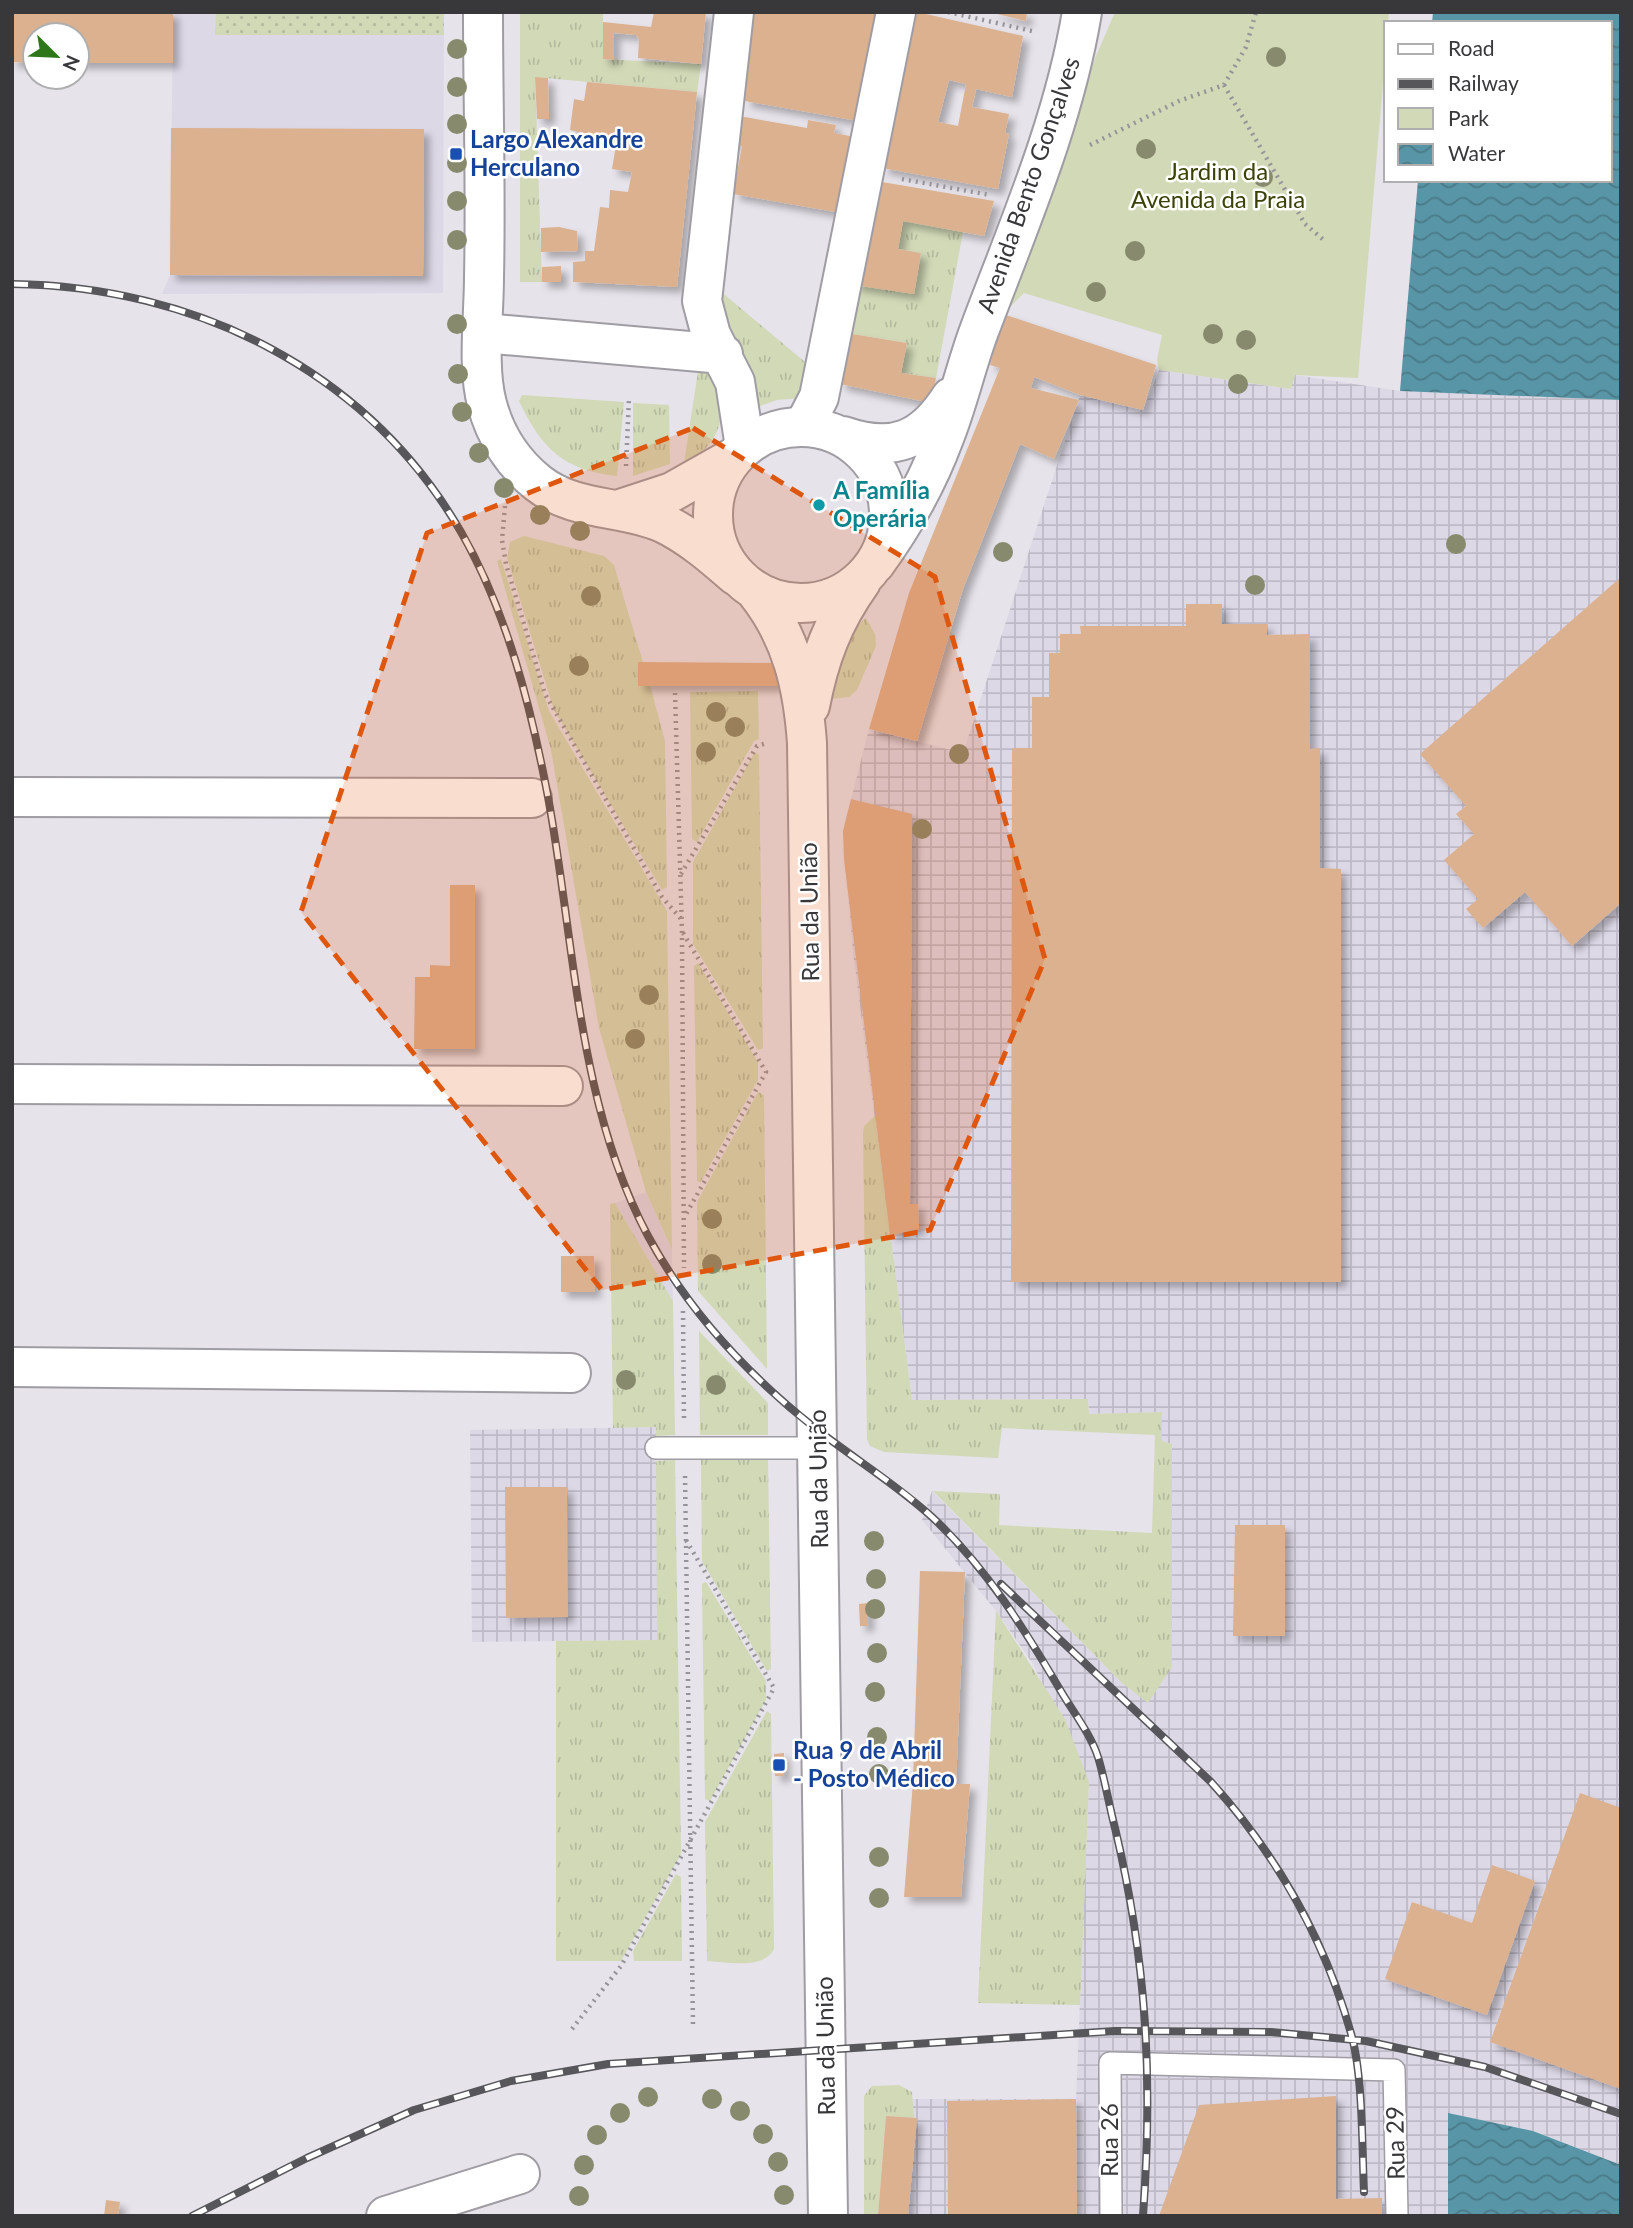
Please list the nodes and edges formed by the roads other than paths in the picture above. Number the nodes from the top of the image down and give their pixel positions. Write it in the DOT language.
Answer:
graph roads {
  1 [pos="483,12"];
  2 [pos="734,12"];
  3 [pos="896,12"];
  4 [pos="1082,12"];
  5 [pos="483,333"];
  6 [pos="723,354"];
  7 [pos="970,357"];
  8 [pos="804,426"];
  9 [pos="841,436"];
  10 [pos="739,452"];
  11 [pos="621,493"];
  12 [pos="868,572"];
  13 [pos="746,584"];
  14 [pos="807,743"];
  15 [pos="12,797"];
  16 [pos="532,798"];
  17 [pos="12,1084"];
  18 [pos="563,1086"];
  19 [pos="12,1367"];
  20 [pos="571,1373"];
  21 [pos="656,1448"];
  22 [pos="818,1448"];
  23 [pos="1394,2070"];
  24 [pos="520,2174"];
  25 [pos="386,2216"];
  26 [pos="828,2216"];
  27 [pos="1111,2216"];
  28 [pos="1397,2216"];
  1 -- 5 [label="street"];
  2 -- 6 [label="street"];
  3 -- 8 [label="street"];
  4 -- 7 [label="street, Avenida Bento Gonçalves"];
  5 -- 6 [label="street"];
  5 -- 11 [label="street"];
  6 -- 10 [label="street"];
  7 -- 9 [label="street"];
  7 -- 12 [label="street"];
  8 -- 9 [label="street"];
  8 -- 10 [label="street"];
  9 -- 12 [label="street"];
  10 -- 11 [label="street"];
  10 -- 13 [label="street"];
  11 -- 13 [label="street"];
  12 -- 13 [label="street"];
  12 -- 14 [label="street, Rua da União"];
  13 -- 14 [label="street, Rua da União"];
  14 -- 22 [label="street, Rua da União"];
  15 -- 16 [label="street"];
  17 -- 18 [label="street"];
  19 -- 20 [label="street"];
  21 -- 22 [label="lane"];
  22 -- 26 [label="street, Rua da União"];
  23 -- 27 [label="lane, Rua 26"];
  23 -- 28 [label="lane, Rua 29"];
  24 -- 25 [label="street"];
}
